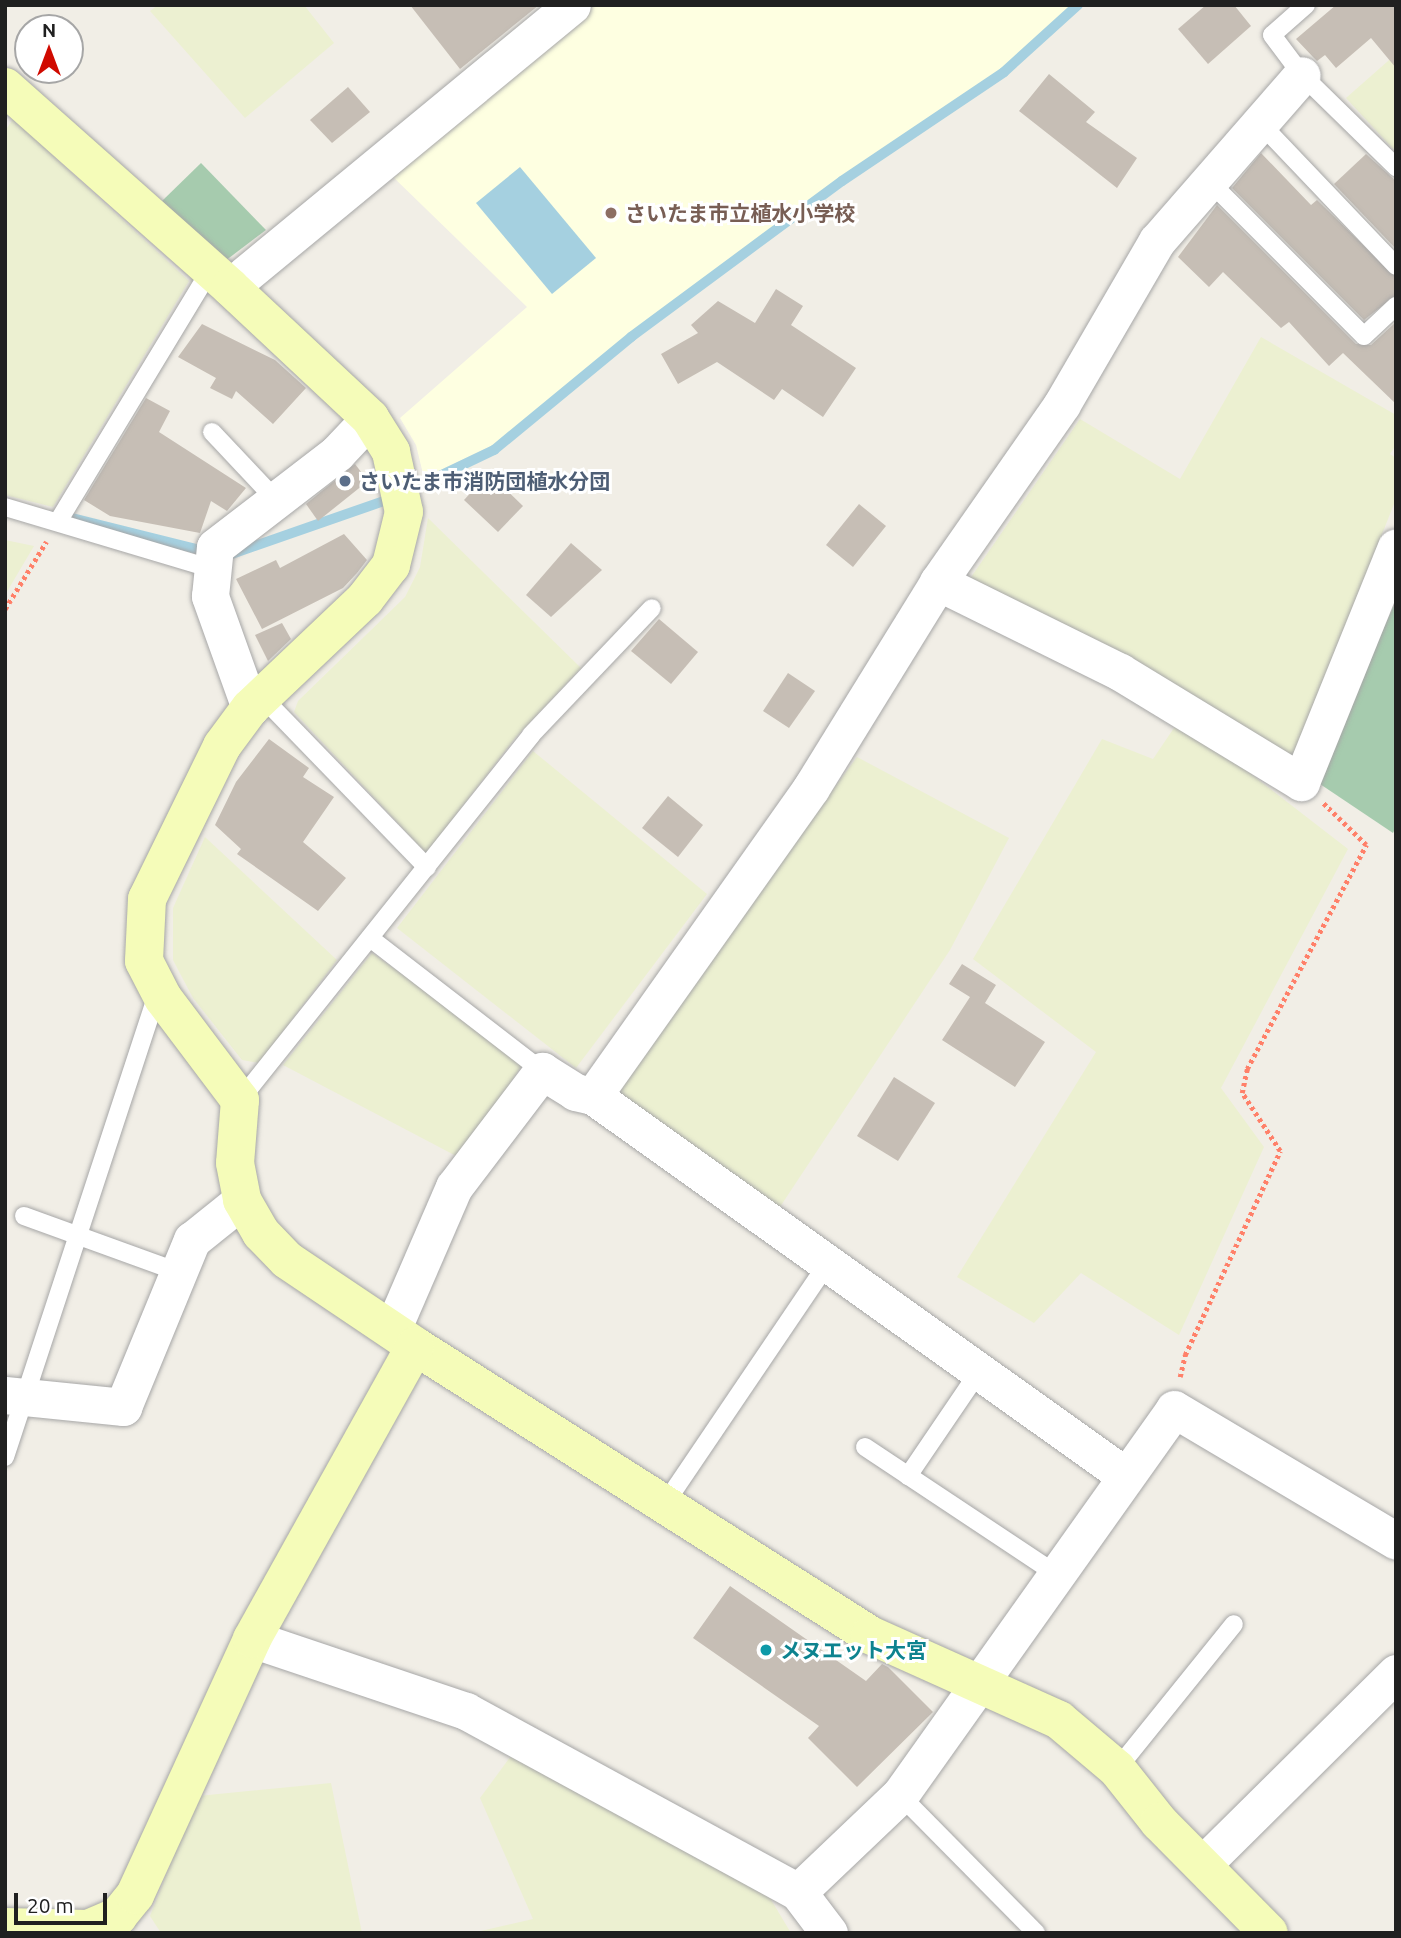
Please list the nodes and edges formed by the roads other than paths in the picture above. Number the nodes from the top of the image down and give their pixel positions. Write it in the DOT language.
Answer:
graph roads {
  1 [pos="572,5"];
  2 [pos="1306,5"];
  3 [pos="1302,75"];
  4 [pos="5,87"];
  5 [pos="1259,122"];
  6 [pos="1396,167"];
  7 [pos="1209,181"];
  8 [pos="1396,266"];
  9 [pos="220,279"];
  10 [pos="1396,306"];
  11 [pos="369,418"];
  12 [pos="212,432"];
  13 [pos="276,500"];
  14 [pos="5,507"];
  15 [pos="59,520"];
  16 [pos="1396,547"];
  17 [pos="209,568"];
  18 [pos="938,582"];
  19 [pos="652,608"];
  20 [pos="256,702"];
  21 [pos="426,867"];
  22 [pos="370,938"];
  23 [pos="159,987"];
  24 [pos="542,1071"];
  25 [pos="593,1096"];
  26 [pos="240,1100"];
  27 [pos="242,1200"];
  28 [pos="24,1216"];
  29 [pos="79,1237"];
  30 [pos="826,1266"];
  31 [pos="179,1272"];
  32 [pos="403,1338"];
  33 [pos="978,1373"];
  34 [pos="15,1396"];
  35 [pos="865,1447"];
  36 [pos="5,1458"];
  37 [pos="1123,1474"];
  38 [pos="908,1476"];
  39 [pos="666,1502"];
  40 [pos="1396,1541"];
  41 [pos="1056,1574"];
  42 [pos="1234,1623"];
  43 [pos="253,1639"];
  44 [pos="1396,1673"];
  45 [pos="983,1683"];
  46 [pos="1116,1769"];
  47 [pos="900,1795"];
  48 [pos="1202,1865"];
  49 [pos="798,1892"];
  50 [pos="123,1924"];
  51 [pos="5,1927"];
  52 [pos="829,1933"];
  53 [pos="1036,1933"];
  54 [pos="1269,1933"];
  1 -- 9 [label="street"];
  2 -- 3 [label="lane"];
  3 -- 5 [label="street"];
  3 -- 6 [label="lane"];
  4 -- 9 [label="street"];
  5 -- 7 [label="street"];
  5 -- 8 [label="lane"];
  7 -- 10 [label="lane"];
  7 -- 18 [label="street"];
  9 -- 11 [label="street"];
  9 -- 15 [label="lane"];
  11 -- 13 [label="street"];
  11 -- 20 [label="street"];
  12 -- 13 [label="lane"];
  13 -- 17 [label="street"];
  14 -- 15 [label="lane"];
  15 -- 17 [label="lane"];
  16 -- 18 [label="street"];
  17 -- 20 [label="street"];
  18 -- 25 [label="street"];
  19 -- 21 [label="lane"];
  20 -- 21 [label="lane"];
  20 -- 23 [label="street"];
  21 -- 22 [label="lane"];
  22 -- 24 [label="lane"];
  22 -- 26 [label="lane"];
  23 -- 26 [label="street"];
  23 -- 29 [label="lane"];
  24 -- 25 [label="street"];
  24 -- 32 [label="street"];
  25 -- 30 [label="street"];
  26 -- 27 [label="street"];
  27 -- 31 [label="street"];
  27 -- 32 [label="street"];
  28 -- 29 [label="lane"];
  29 -- 31 [label="lane"];
  29 -- 34 [label="lane"];
  30 -- 33 [label="street"];
  30 -- 39 [label="lane"];
  31 -- 34 [label="street"];
  32 -- 39 [label="street"];
  32 -- 43 [label="street"];
  33 -- 37 [label="street"];
  33 -- 38 [label="lane"];
  34 -- 36 [label="lane"];
  35 -- 38 [label="lane"];
  37 -- 40 [label="street"];
  37 -- 41 [label="street"];
  38 -- 41 [label="lane"];
  39 -- 45 [label="street"];
  41 -- 45 [label="street"];
  42 -- 46 [label="lane"];
  43 -- 49 [label="street"];
  43 -- 50 [label="street"];
  44 -- 48 [label="street"];
  45 -- 46 [label="street"];
  45 -- 47 [label="street"];
  46 -- 48 [label="street"];
  47 -- 49 [label="street"];
  47 -- 53 [label="lane"];
  48 -- 54 [label="street"];
  49 -- 52 [label="street"];
  50 -- 51 [label="street"];
}
